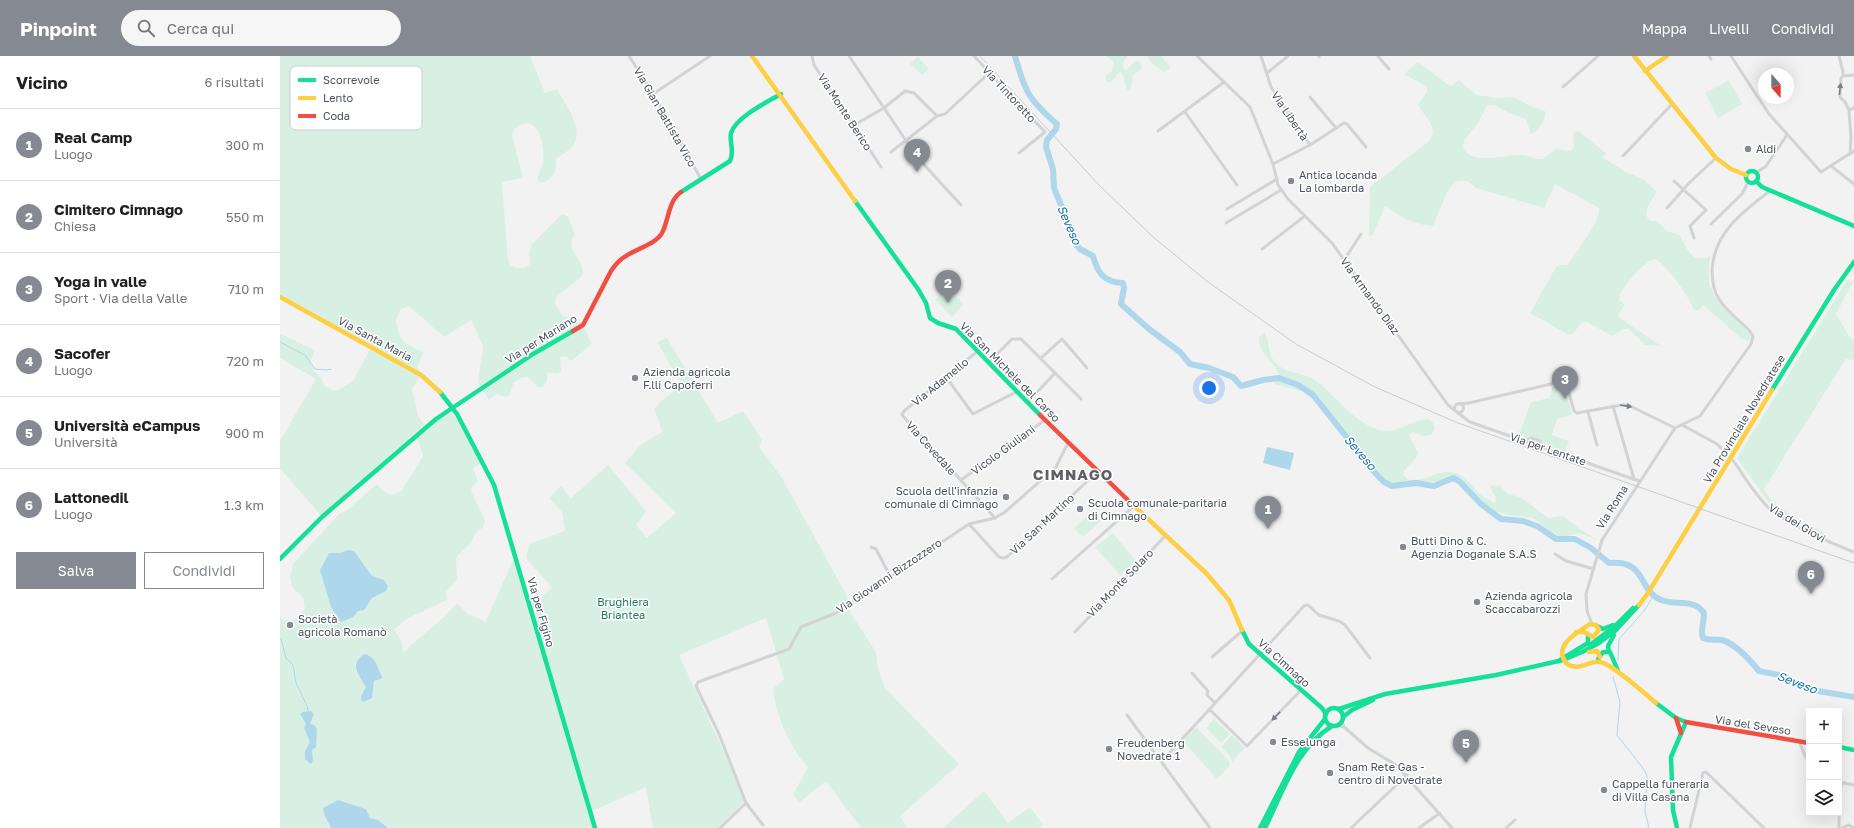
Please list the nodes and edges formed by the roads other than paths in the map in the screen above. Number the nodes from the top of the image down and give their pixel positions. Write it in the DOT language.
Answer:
graph roads {
  1 [pos="629,56"];
  2 [pos="710,56"];
  3 [pos="752,56"];
  4 [pos="812,56"];
  5 [pos="849,56"];
  6 [pos="974,56"];
  7 [pos="1197,56"];
  8 [pos="1261,56"];
  9 [pos="1288,56"];
  10 [pos="1378,56"];
  11 [pos="1598,56"];
  12 [pos="1634,56"];
  13 [pos="1667,56"];
  14 [pos="1731,56"];
  15 [pos="1839,56"];
  16 [pos="1389,69"];
  17 [pos="1645,71"];
  18 [pos="989,73"];
  19 [pos="1267,73"];
  20 [pos="1854,75"];
  21 [pos="1843,76"];
  22 [pos="1224,82"];
  23 [pos="1563,87"];
  24 [pos="653,94"];
  25 [pos="781,94"];
  26 [pos="1310,97"];
  27 [pos="1672,104"];
  28 [pos="884,108"];
  29 [pos="1854,108"];
  30 [pos="1849,110"];
  31 [pos="1185,112"];
  32 [pos="937,116"];
  33 [pos="854,125"];
  34 [pos="1336,128"];
  35 [pos="1158,131"];
  36 [pos="1788,134"];
  37 [pos="906,141"];
  38 [pos="1310,145"];
  39 [pos="1366,146"];
  40 [pos="1854,151"];
  41 [pos="891,152"];
  42 [pos="1019,153"];
  43 [pos="1850,154"];
  44 [pos="1623,156"];
  45 [pos="1716,158"];
  46 [pos="1273,164"];
  47 [pos="881,166"];
  48 [pos="1831,166"];
  49 [pos="1756,173"];
  50 [pos="1746,175"];
  51 [pos="701,179"];
  52 [pos="1277,180"];
  53 [pos="1674,180"];
  54 [pos="1756,181"];
  55 [pos="1748,182"];
  56 [pos="1854,184"];
  57 [pos="1237,185"];
  58 [pos="1281,190"];
  59 [pos="1683,190"];
  60 [pos="1771,190"];
  61 [pos="961,205"];
  62 [pos="1667,208"];
  63 [pos="1228,209"];
  64 [pos="1305,216"];
  65 [pos="1226,223"];
  66 [pos="1711,224"];
  67 [pos="1854,226"];
  68 [pos="1361,234"];
  69 [pos="1694,238"];
  70 [pos="1262,249"];
  71 [pos="1344,260"];
  72 [pos="1854,262"];
  73 [pos="280,297"];
  74 [pos="978,352"];
  75 [pos="1041,358"];
  76 [pos="989,362"];
  77 [pos="1087,368"];
  78 [pos="1055,372"];
  79 [pos="946,377"];
  80 [pos="1018,391"];
  81 [pos="1081,399"];
  82 [pos="1028,402"];
  83 [pos="1469,403"];
  84 [pos="1457,404"];
  85 [pos="1448,405"];
  86 [pos="1614,406"];
  87 [pos="452,408"];
  88 [pos="1463,409"];
  89 [pos="1454,410"];
  90 [pos="902,412"];
  91 [pos="1588,412"];
  92 [pos="1458,413"];
  93 [pos="1466,418"];
  94 [pos="1045,420"];
  95 [pos="1682,425"];
  96 [pos="1675,428"];
  97 [pos="1068,443"];
  98 [pos="1597,445"];
  99 [pos="1726,453"];
  100 [pos="1735,463"];
  101 [pos="1098,471"];
  102 [pos="1634,479"];
  103 [pos="961,480"];
  104 [pos="1640,480"];
  105 [pos="1135,505"];
  106 [pos="995,518"];
  107 [pos="969,524"];
  108 [pos="1166,535"];
  109 [pos="871,547"];
  110 [pos="1854,552"];
  111 [pos="1555,554"];
  112 [pos="280,559"];
  113 [pos="1200,567"];
  114 [pos="1594,568"];
  115 [pos="890,576"];
  116 [pos="1052,579"];
  117 [pos="1647,593"];
  118 [pos="1630,612"];
  119 [pos="1592,624"];
  120 [pos="1624,624"];
  121 [pos="1598,626"];
  122 [pos="1242,631"];
  123 [pos="1075,632"];
  124 [pos="1587,632"];
  125 [pos="1609,652"];
  126 [pos="1260,655"];
  127 [pos="1600,656"];
  128 [pos="1212,657"];
  129 [pos="1569,657"];
  130 [pos="1370,658"];
  131 [pos="1612,660"];
  132 [pos="1592,663"];
  133 [pos="1604,663"];
  134 [pos="1619,672"];
  135 [pos="1192,673"];
  136 [pos="1301,690"];
  137 [pos="1410,691"];
  138 [pos="1215,703"];
  139 [pos="1209,709"];
  140 [pos="1339,709"];
  141 [pos="1327,712"];
  142 [pos="1127,715"];
  143 [pos="1325,719"];
  144 [pos="1339,722"];
  145 [pos="1683,724"];
  146 [pos="1799,741"];
  147 [pos="1806,742"];
  148 [pos="1842,748"];
  149 [pos="1854,750"];
  150 [pos="1806,758"];
  151 [pos="1162,761"];
  152 [pos="1406,776"];
  153 [pos="1842,782"];
  154 [pos="1854,785"];
  155 [pos="746,803"];
  156 [pos="1440,813"];
  157 [pos="1838,816"];
  158 [pos="1515,820"];
  159 [pos="763,825"];
  160 [pos="595,828"];
  161 [pos="720,828"];
  162 [pos="1210,828"];
  163 [pos="1260,828"];
  164 [pos="1265,828"];
  165 [pos="1351,828"];
  166 [pos="1420,828"];
  167 [pos="1452,828"];
  168 [pos="1506,828"];
  169 [pos="1677,828"];
  170 [pos="1690,828"];
  171 [pos="1764,828"];
  172 [pos="1840,828"];
  173 [pos="1854,828"];
  1 -- 24 [label="street, Via Gian Battista Vico"];
  2 -- 24 [label="street"];
  3 -- 25 [label="street, Via San Michele del Carso"];
  4 -- 33 [label="street, Via Monte Berico"];
  5 -- 28 [label="street"];
  6 -- 18 [label="street, Via Tintoretto"];
  7 -- 22 [label="street, Via Armando Diaz"];
  8 -- 19 [label="street, Via Libertà"];
  9 -- 19 [label="street"];
  10 -- 16 [label="street"];
  11 -- 23 [label="street"];
  12 -- 17 [label="street"];
  13 -- 17 [label="street"];
  14 -- 36 [label="street"];
  15 -- 21 [label="street"];
  17 -- 27 [label="street"];
  18 -- 32 [label="street"];
  18 -- 42 [label="street, Via Tintoretto"];
  19 -- 38 [label="street, Via Libertà"];
  20 -- 21 [label="street"];
  30 -- 21 [label="street, one-way"];
  22 -- 31 [label="street"];
  22 -- 46 [label="street, Via Armando Diaz"];
  24 -- 51 [label="street, Via Gian Battista Vico"];
  25 -- 51 [label="street, Via per Mariano"];
  25 -- 74 [label="street, Via San Michele del Carso"];
  26 -- 34 [label="street"];
  27 -- 44 [label="street"];
  27 -- 45 [label="street"];
  28 -- 32 [label="street"];
  28 -- 33 [label="street"];
  28 -- 37 [label="street"];
  29 -- 30 [label="street"];
  30 -- 43 [label="street"];
  31 -- 35 [label="street"];
  31 -- 57 [label="street"];
  32 -- 37 [label="street"];
  33 -- 47 [label="street, Via Monte Berico"];
  34 -- 38 [label="street, Via Libertà"];
  34 -- 39 [label="street"];
  36 -- 48 [label="street"];
  36 -- 49 [label="street"];
  37 -- 41 [label="street"];
  37 -- 61 [label="street"];
  38 -- 46 [label="street"];
  40 -- 43 [label="street"];
  43 -- 48 [label="street"];
  45 -- 50 [label="street"];
  45 -- 59 [label="street"];
  46 -- 52 [label="street, Via Armando Diaz"];
  48 -- 56 [label="street"];
  49 -- 50 [label="street"];
  49 -- 54 [label="street"];
  50 -- 55 [label="street"];
  51 -- 87 [label="street, Via per Mariano"];
  52 -- 58 [label="street, Via Armando Diaz"];
  52 -- 63 [label="street"];
  53 -- 59 [label="street"];
  54 -- 55 [label="street"];
  54 -- 60 [label="street"];
  55 -- 66 [label="street"];
  58 -- 64 [label="street, Via Armando Diaz"];
  58 -- 65 [label="street"];
  59 -- 62 [label="street"];
  59 -- 69 [label="street"];
  60 -- 67 [label="street"];
  60 -- 95 [label="street"];
  64 -- 70 [label="street"];
  64 -- 71 [label="street, Via Armando Diaz"];
  68 -- 71 [label="street"];
  71 -- 85 [label="street, Via Armando Diaz"];
  72 -- 117 [label="street, Via Provinciale Novedratese"];
  73 -- 87 [label="street, Via Santa Maria"];
  74 -- 76 [label="street, Via San Michele del Carso"];
  74 -- 79 [label="street, Via Adamello"];
  75 -- 76 [label="street"];
  75 -- 77 [label="street"];
  75 -- 78 [label="street"];
  76 -- 80 [label="street, Via San Michele del Carso"];
  78 -- 81 [label="street"];
  78 -- 82 [label="street"];
  79 -- 80 [label="street"];
  79 -- 90 [label="street, Via Adamello"];
  80 -- 82 [label="street, Via San Michele del Carso"];
  82 -- 94 [label="street, Via San Michele del Carso"];
  83 -- 84 [label="street"];
  83 -- 88 [label="street"];
  83 -- 91 [label="street"];
  84 -- 85 [label="street"];
  84 -- 88 [label="street"];
  84 -- 89 [label="street"];
  85 -- 89 [label="street"];
  86 -- 91 [label="street"];
  86 -- 96 [label="street, one-way"];
  86 -- 102 [label="street"];
  87 -- 112 [label="street, Via per Mariano"];
  87 -- 160 [label="street, Via per Figino"];
  88 -- 92 [label="street"];
  88 -- 93 [label="street"];
  89 -- 92 [label="street, Via per Lentate"];
  90 -- 103 [label="street, Via Cevedale"];
  91 -- 98 [label="street"];
  92 -- 93 [label="street, Via per Lentate"];
  93 -- 102 [label="street, Via per Lentate"];
  94 -- 97 [label="street, Via San Michele del Carso"];
  94 -- 103 [label="street, Vicolo Giuliani"];
  95 -- 96 [label="street"];
  95 -- 99 [label="street"];
  96 -- 104 [label="street, Via Roma"];
  97 -- 101 [label="street, Via San Michele del Carso"];
  97 -- 106 [label="street, Via Giovanni Bizzozzero"];
  100 -- 110 [label="street, Via dei Giovi"];
  101 -- 105 [label="street, Via San Michele del Carso"];
  101 -- 107 [label="street, Via San Martino"];
  102 -- 104 [label="street, Via per Lentate"];
  103 -- 106 [label="street, Via Cevedale"];
  104 -- 114 [label="street, Via Roma"];
  105 -- 108 [label="street, Via San Michele del Carso"];
  105 -- 116 [label="street"];
  106 -- 107 [label="street, Via Giovanni Bizzozzero"];
  107 -- 115 [label="street, Via Giovanni Bizzozzero"];
  108 -- 113 [label="street, Via San Michele del Carso"];
  108 -- 123 [label="street, Via Monte Solaro"];
  109 -- 115 [label="street"];
  111 -- 114 [label="street"];
  113 -- 122 [label="street, Via Cimnago"];
  114 -- 119 [label="street, Via Roma"];
  115 -- 155 [label="street, Via Giovanni Bizzozzero"];
  117 -- 118 [label="street, Via Provinciale Novedratese"];
  117 -- 120 [label="street, Via Provinciale Novedratese"];
  118 -- 121 [label="street"];
  118 -- 129 [label="street, Via Provinciale Novedratese"];
  119 -- 121 [label="street"];
  119 -- 124 [label="street"];
  120 -- 125 [label="street"];
  120 -- 129 [label="street, Via Provinciale Novedratese"];
  121 -- 124 [label="street"];
  122 -- 126 [label="street, Via Cimnago"];
  122 -- 128 [label="street"];
  124 -- 129 [label="street"];
  124 -- 132 [label="street"];
  125 -- 127 [label="street"];
  125 -- 131 [label="street"];
  126 -- 130 [label="street"];
  126 -- 136 [label="street, Via Cimnago"];
  126 -- 138 [label="street"];
  127 -- 129 [label="street"];
  127 -- 132 [label="street"];
  127 -- 133 [label="street"];
  129 -- 137 [label="street"];
  131 -- 133 [label="street"];
  131 -- 134 [label="street"];
  132 -- 133 [label="street"];
  133 -- 134 [label="street"];
  134 -- 145 [label="street"];
  135 -- 138 [label="street"];
  136 -- 139 [label="street, one-way"];
  136 -- 141 [label="street, Via Cimnago"];
  137 -- 140 [label="street"];
  137 -- 144 [label="street"];
  138 -- 139 [label="street"];
  139 -- 151 [label="street"];
  140 -- 141 [label="street"];
  140 -- 144 [label="street"];
  141 -- 143 [label="street"];
  142 -- 151 [label="street"];
  143 -- 144 [label="street"];
  143 -- 163 [label="street"];
  144 -- 152 [label="street"];
  144 -- 164 [label="street"];
  145 -- 146 [label="street, Via del Seveso"];
  145 -- 169 [label="street"];
  146 -- 147 [label="street, Via del Seveso"];
  146 -- 150 [label="street"];
  148 -- 149 [label="street"];
  151 -- 162 [label="street"];
  152 -- 156 [label="street"];
  152 -- 165 [label="street"];
  153 -- 154 [label="street"];
  155 -- 159 [label="street"];
  155 -- 161 [label="street"];
  156 -- 166 [label="street"];
  156 -- 167 [label="street"];
  157 -- 172 [label="street"];
  158 -- 168 [label="street"];
  170 -- 171 [label="street"];
  172 -- 173 [label="street"];
}
